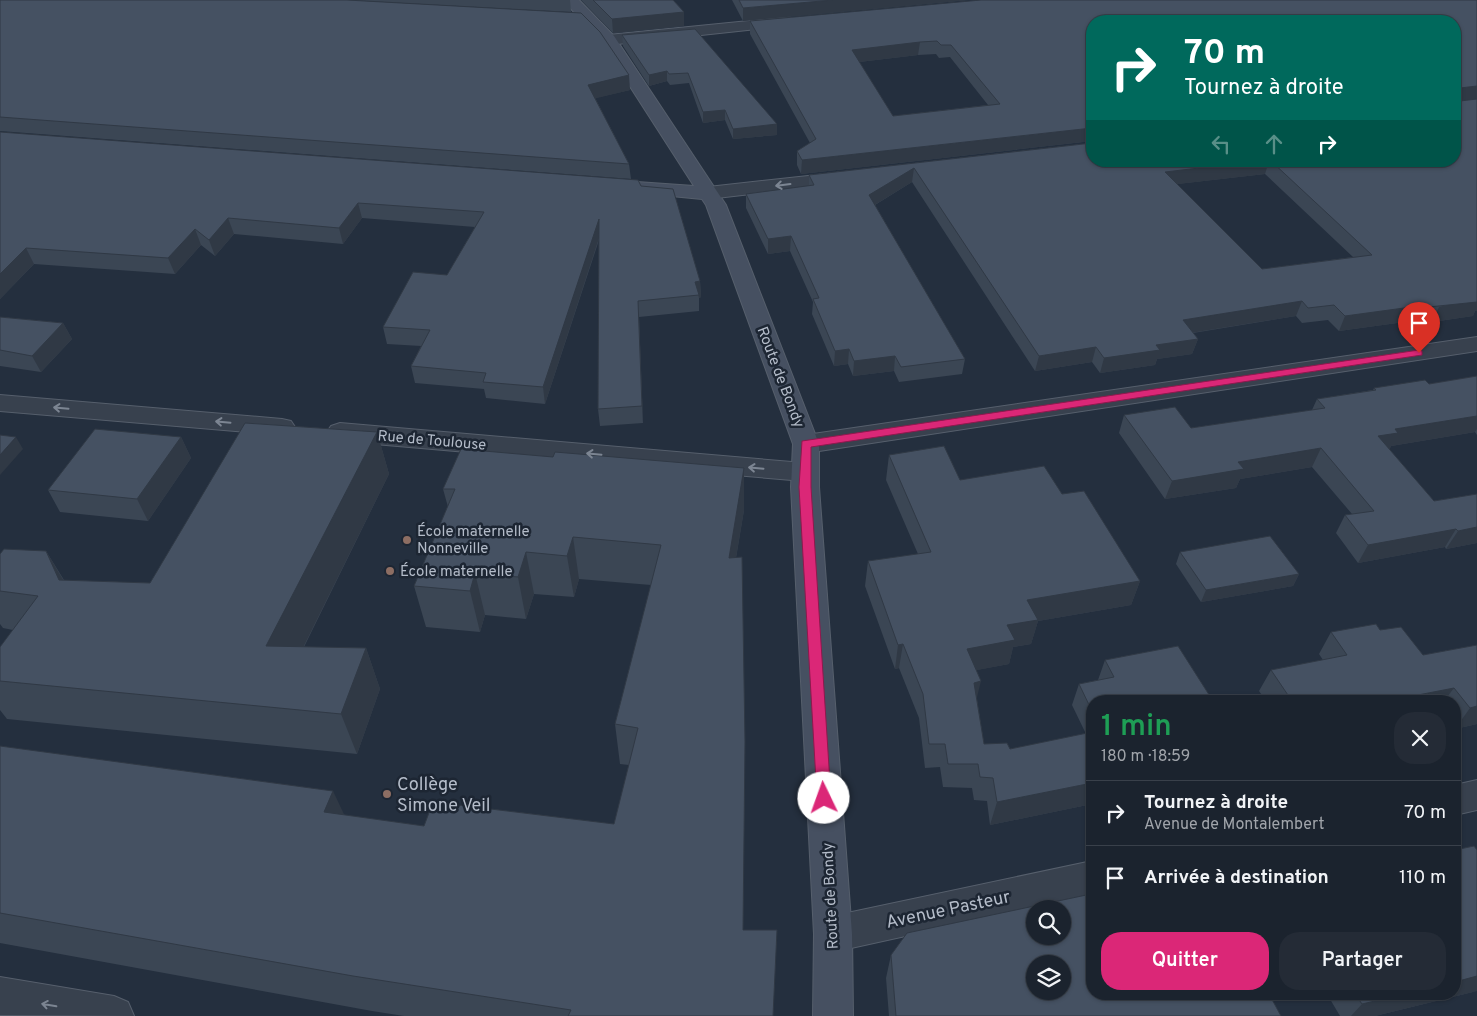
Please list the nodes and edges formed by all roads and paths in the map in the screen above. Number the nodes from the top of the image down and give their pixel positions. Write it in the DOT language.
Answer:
graph roads {
  1 [pos="576,13"];
  2 [pos="808,20"];
  3 [pos="608,40"];
  4 [pos="868,175"];
  5 [pos="621,187"];
  6 [pos="708,193"];
  7 [pos="1477,344"];
  8 [pos="0,403"];
  9 [pos="806,444"];
  10 [pos="804,472"];
  11 [pos="1477,795"];
  12 [pos="1461,799"];
  13 [pos="1086,879"];
  14 [pos="833,934"];
  15 [pos="0,996"];
  16 [pos="114,1016"];
  17 [pos="833,1016"];
  1 -- 3 [label="street, Route de Bondy"];
  2 -- 3 [label="street"];
  3 -- 6 [label="street, Route de Bondy"];
  4 -- 6 [label="street, one-way"];
  5 -- 6 [label="street"];
  6 -- 9 [label="street, Route de Bondy"];
  7 -- 9 [label="street"];
  10 -- 8 [label="street, Rue de Toulouse, one-way"];
  9 -- 10 [label="street, Route de Bondy"];
  10 -- 14 [label="street, Route de Bondy"];
  11 -- 12 [label="street"];
  13 -- 14 [label="street, Avenue Pasteur"];
  14 -- 17 [label="street, Route de Bondy"];
  16 -- 15 [label="street, one-way"];
}
